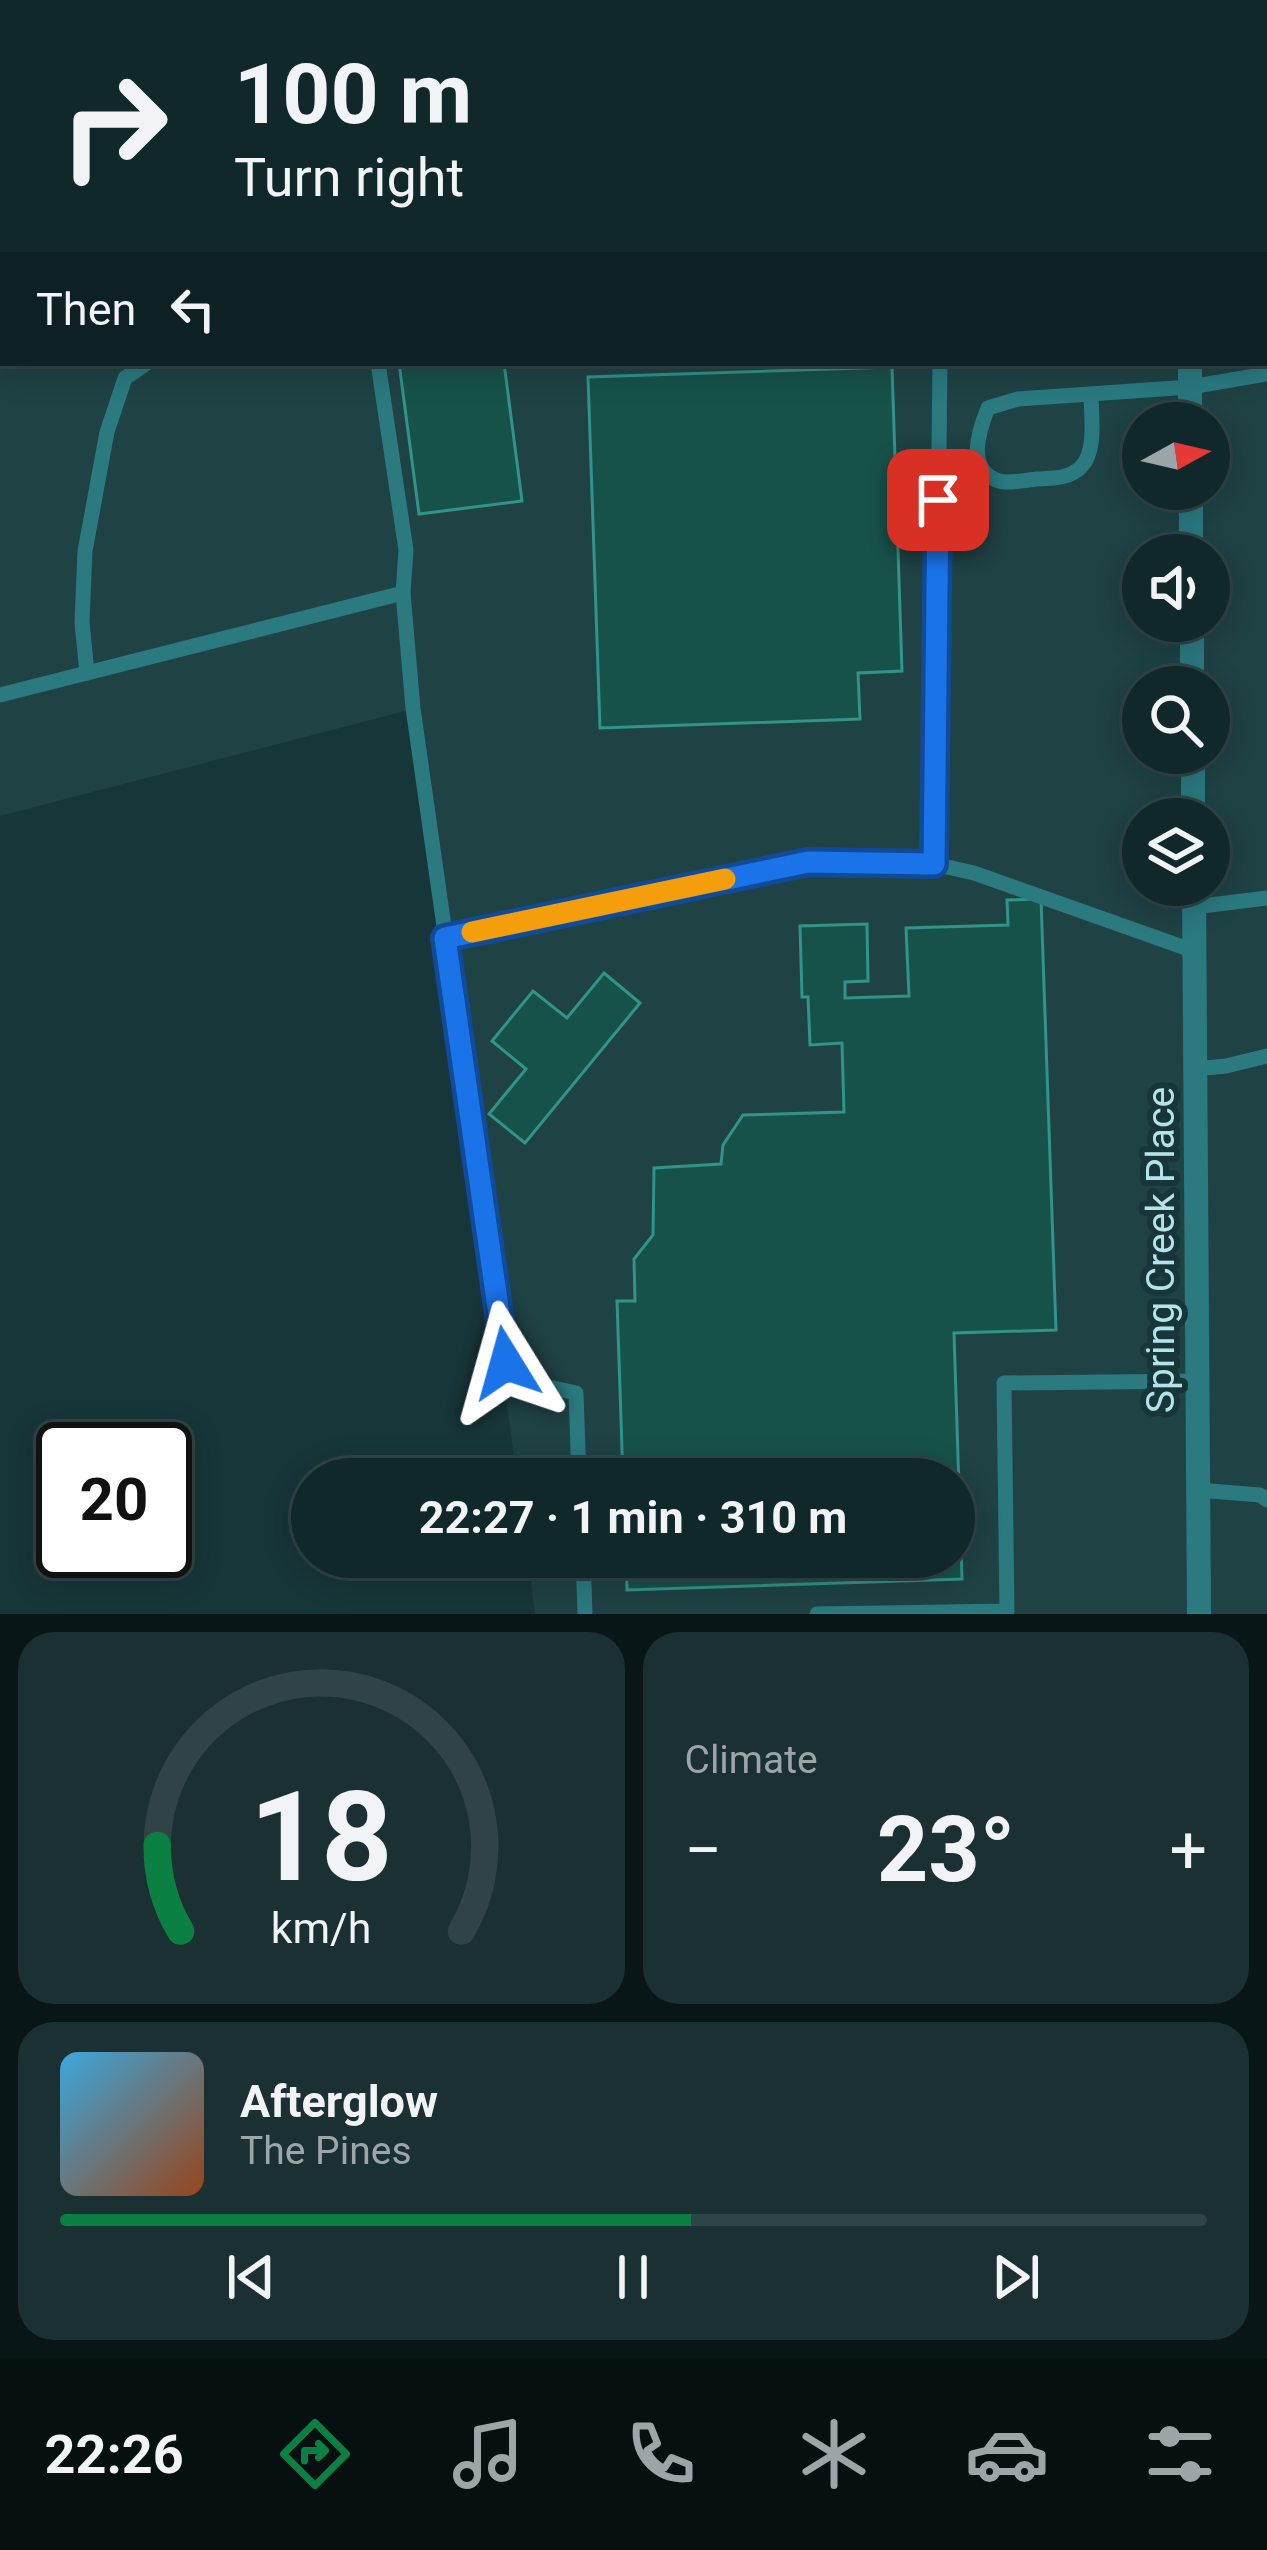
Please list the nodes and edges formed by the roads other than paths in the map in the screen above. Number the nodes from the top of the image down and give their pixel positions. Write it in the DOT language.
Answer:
graph roads {
  1 [pos="143,366"];
  2 [pos="378,366"];
  3 [pos="940,366"];
  4 [pos="1267,374"];
  5 [pos="1190,375"];
  6 [pos="1091,394"];
  7 [pos="403,592"];
  8 [pos="88,673"];
  9 [pos="0,694"];
  10 [pos="934,864"];
  11 [pos="1230,897"];
  12 [pos="1267,898"];
  13 [pos="1194,906"];
  14 [pos="445,938"];
  15 [pos="1194,951"];
  16 [pos="1267,1056"];
  17 [pos="1195,1069"];
  18 [pos="1198,1381"];
  19 [pos="579,1458"];
  20 [pos="1198,1490"];
  21 [pos="1267,1500"];
  22 [pos="584,1578"];
  23 [pos="585,1614"];
  24 [pos="817,1614"];
  25 [pos="1199,1614"];
  1 -- 8 [label="lane"];
  2 -- 7 [label="lane"];
  3 -- 10 [label="lane"];
  4 -- 5 [label="lane"];
  5 -- 6 [label="lane"];
  6 -- 6 [label="lane"];
  7 -- 8 [label="lane"];
  7 -- 14 [label="lane"];
  8 -- 9 [label="lane"];
  10 -- 14 [label="lane"];
  10 -- 15 [label="lane"];
  11 -- 12 [label="lane"];
  13 -- 15 [label="street, Spring Creek Place"];
  14 -- 19 [label="lane"];
  15 -- 17 [label="street, Spring Creek Place"];
  16 -- 17 [label="lane"];
  17 -- 18 [label="street, Spring Creek Place"];
  18 -- 20 [label="street, Spring Creek Place"];
  18 -- 24 [label="lane"];
  20 -- 21 [label="lane"];
  20 -- 25 [label="street, Spring Creek Place"];
  22 -- 23 [label="lane"];
}
